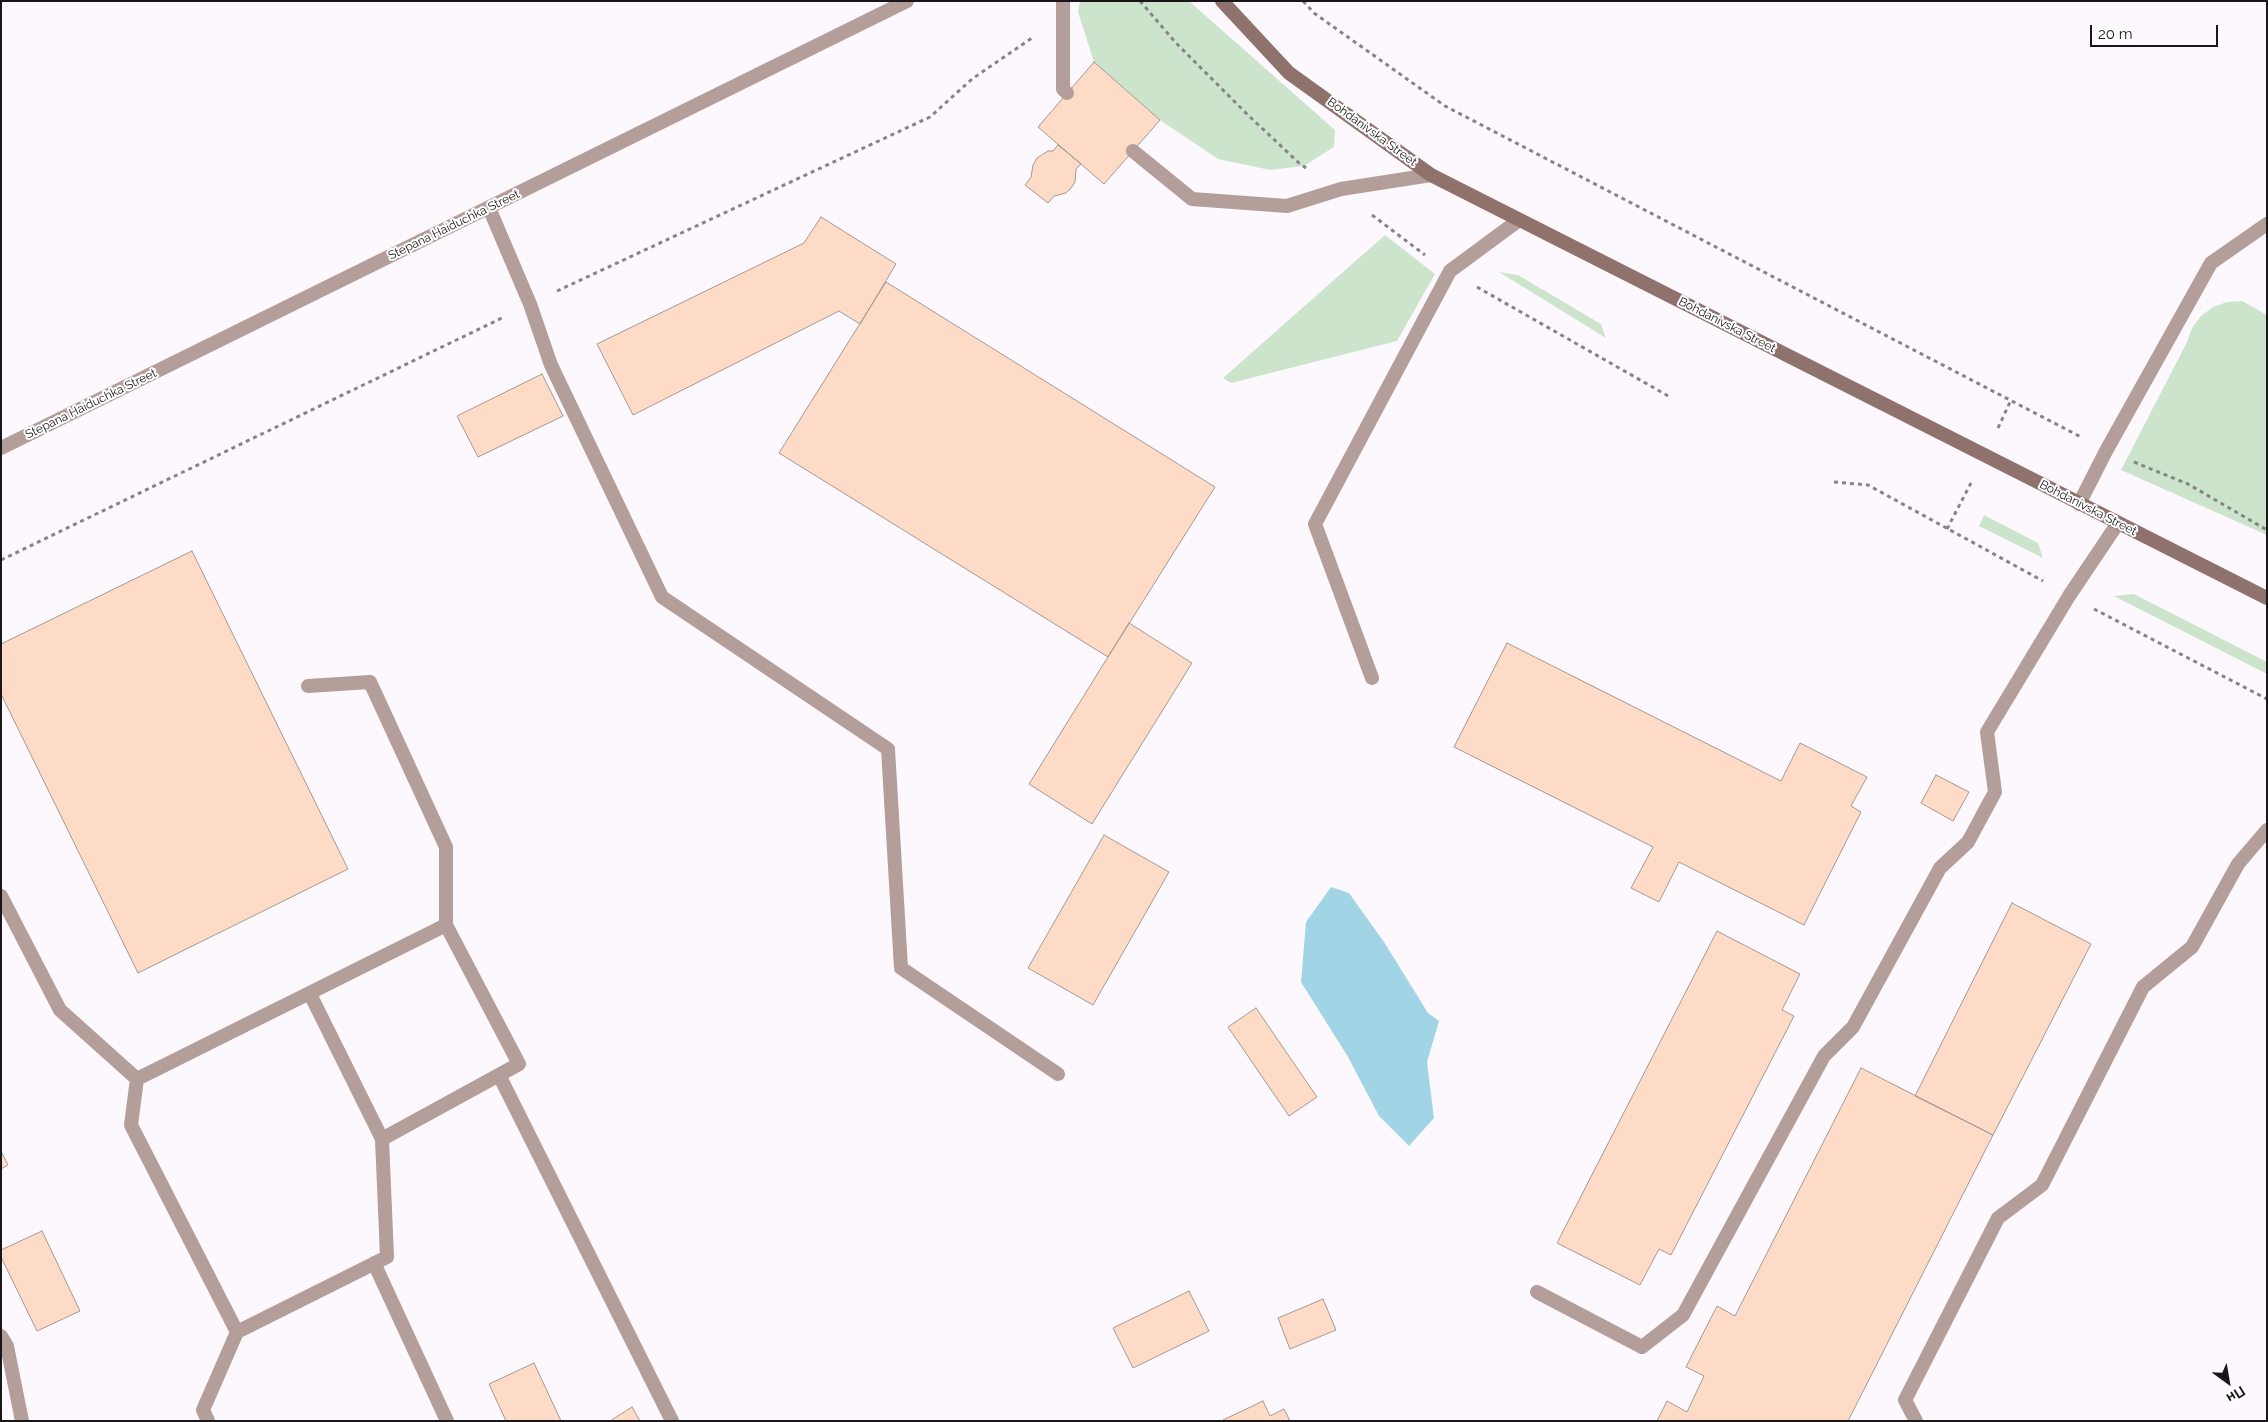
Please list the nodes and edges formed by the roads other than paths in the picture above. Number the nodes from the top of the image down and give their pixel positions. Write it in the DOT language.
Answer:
graph roads {
  1 [pos="907,1"];
  2 [pos="1063,1"];
  3 [pos="1222,1"];
  4 [pos="1067,93"];
  5 [pos="1133,151"];
  6 [pos="1431,175"];
  7 [pos="489,208"];
  8 [pos="1519,220"];
  9 [pos="2267,224"];
  10 [pos="1,448"];
  11 [pos="2080,504"];
  12 [pos="2118,523"];
  13 [pos="2267,598"];
  14 [pos="1372,678"];
  15 [pos="308,686"];
  16 [pos="2267,830"];
  17 [pos="1,896"];
  18 [pos="446,925"];
  19 [pos="310,994"];
  20 [pos="1058,1074"];
  21 [pos="499,1075"];
  22 [pos="137,1080"];
  23 [pos="382,1139"];
  24 [pos="374,1263"];
  25 [pos="1537,1292"];
  26 [pos="237,1332"];
  27 [pos="1,1336"];
  28 [pos="22,1421"];
  29 [pos="208,1421"];
  30 [pos="447,1421"];
  31 [pos="672,1421"];
  32 [pos="1916,1421"];
  1 -- 7 [label="street, Stepana Haiduchka Street"];
  2 -- 4 [label="street"];
  3 -- 6 [label="main road, Bohdanivska Street"];
  5 -- 6 [label="street"];
  6 -- 8 [label="main road, Bohdanivska Street"];
  7 -- 10 [label="street, Stepana Haiduchka Street"];
  7 -- 20 [label="street"];
  8 -- 11 [label="main road, Bohdanivska Street"];
  8 -- 14 [label="street"];
  9 -- 11 [label="street"];
  11 -- 12 [label="main road, Bohdanivska Street"];
  12 -- 13 [label="main road, Bohdanivska Street"];
  12 -- 25 [label="street"];
  15 -- 18 [label="street"];
  16 -- 32 [label="street"];
  17 -- 22 [label="street"];
  18 -- 19 [label="street"];
  18 -- 21 [label="street"];
  19 -- 22 [label="street"];
  19 -- 23 [label="street"];
  21 -- 23 [label="street"];
  21 -- 31 [label="street"];
  22 -- 26 [label="street"];
  23 -- 24 [label="street"];
  24 -- 26 [label="street"];
  24 -- 30 [label="street"];
  26 -- 29 [label="street"];
  27 -- 28 [label="street"];
}
